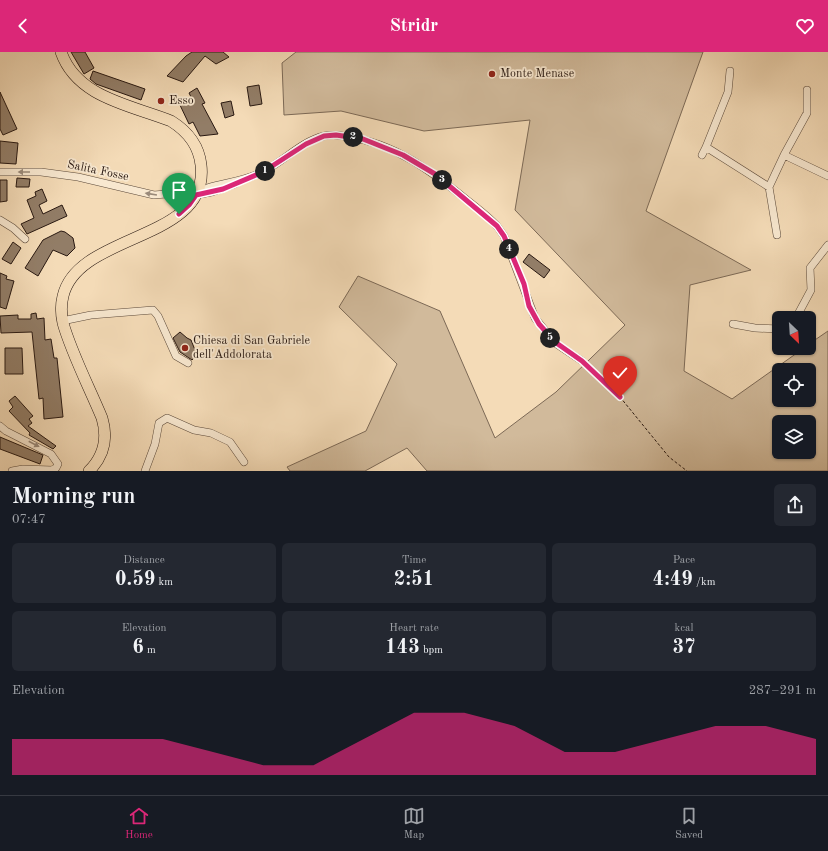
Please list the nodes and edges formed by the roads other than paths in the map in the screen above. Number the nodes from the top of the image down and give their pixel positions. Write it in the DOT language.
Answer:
graph roads {
  1 [pos="61,52"];
  2 [pos="730,71"];
  3 [pos="807,90"];
  4 [pos="706,147"];
  5 [pos="702,155"];
  6 [pos="784,155"];
  7 [pos="0,172"];
  8 [pos="828,176"];
  9 [pos="242,180"];
  10 [pos="769,187"];
  11 [pos="207,188"];
  12 [pos="193,194"];
  13 [pos="0,220"];
  14 [pos="778,235"];
  15 [pos="25,239"];
  16 [pos="828,245"];
  17 [pos="800,311"];
  18 [pos="62,321"];
  19 [pos="733,324"];
  20 [pos="772,329"];
  21 [pos="582,361"];
  22 [pos="188,364"];
  23 [pos="0,426"];
  24 [pos="244,462"];
  25 [pos="93,470"];
  26 [pos="12,471"];
  27 [pos="145,471"];
  1 -- 12 [label="main road"];
  2 -- 4 [label="street"];
  3 -- 6 [label="street"];
  4 -- 5 [label="street"];
  4 -- 10 [label="street"];
  6 -- 8 [label="street"];
  6 -- 10 [label="street"];
  12 -- 7 [label="street, Salita Fosse, one-way"];
  9 -- 11 [label="street"];
  9 -- 12 [label="street, Salita Fosse"];
  9 -- 21 [label="street"];
  10 -- 14 [label="street"];
  12 -- 18 [label="main road"];
  13 -- 15 [label="street"];
  16 -- 17 [label="street"];
  18 -- 22 [label="street"];
  18 -- 25 [label="main road"];
  19 -- 20 [label="street"];
  23 -- 26 [label="street, one-way"];
  24 -- 27 [label="street"];
}
